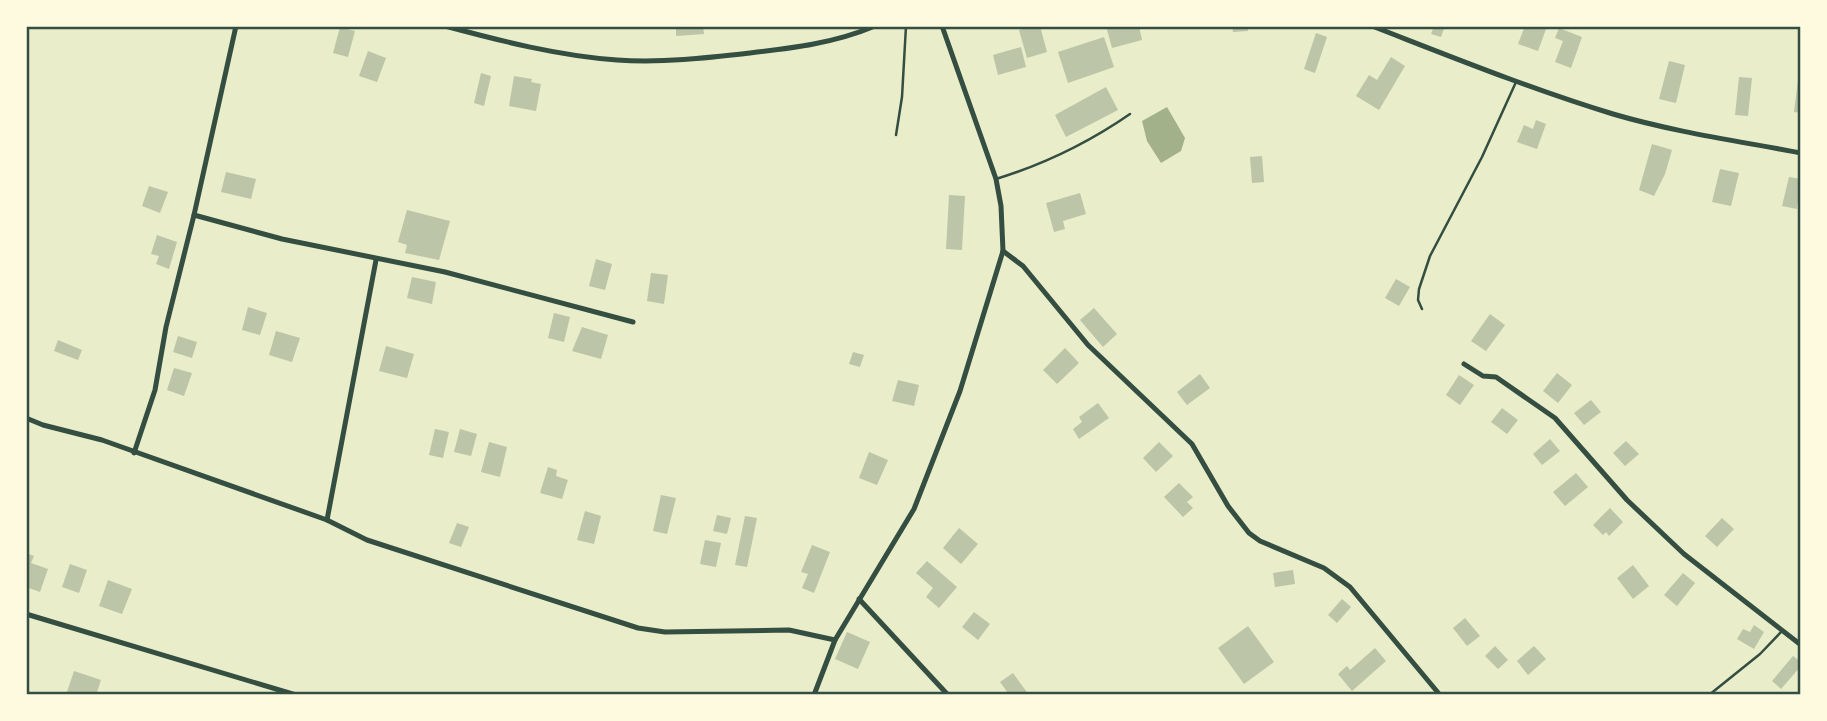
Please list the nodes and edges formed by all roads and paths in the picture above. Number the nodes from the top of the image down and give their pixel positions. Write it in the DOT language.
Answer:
graph roads {
  1 [pos="236,26"];
  2 [pos="444,26"];
  3 [pos="875,26"];
  4 [pos="906,26"];
  5 [pos="942,26"];
  6 [pos="1372,26"];
  7 [pos="1516,82"];
  8 [pos="1130,114"];
  9 [pos="896,135"];
  10 [pos="1801,153"];
  11 [pos="996,179"];
  12 [pos="194,215"];
  13 [pos="1003,251"];
  14 [pos="376,260"];
  15 [pos="1422,309"];
  16 [pos="633,322"];
  17 [pos="1464,364"];
  18 [pos="26,418"];
  19 [pos="134,453"];
  20 [pos="327,520"];
  21 [pos="859,598"];
  22 [pos="26,614"];
  23 [pos="1782,631"];
  24 [pos="835,640"];
  25 [pos="1801,645"];
  26 [pos="296,695"];
  27 [pos="814,695"];
  28 [pos="948,695"];
  29 [pos="1440,695"];
  30 [pos="1710,695"];
  1 -- 12 [label="street"];
  2 -- 3 [label="street"];
  4 -- 9 [label="lane"];
  5 -- 11 [label="street"];
  6 -- 7 [label="street"];
  7 -- 10 [label="street"];
  7 -- 15 [label="lane"];
  8 -- 11 [label="lane"];
  11 -- 13 [label="street"];
  12 -- 14 [label="street"];
  12 -- 19 [label="street"];
  13 -- 21 [label="street"];
  13 -- 29 [label="street"];
  14 -- 16 [label="street"];
  14 -- 20 [label="street"];
  17 -- 23 [label="street"];
  18 -- 19 [label="street"];
  19 -- 20 [label="street"];
  20 -- 24 [label="street"];
  21 -- 24 [label="street"];
  21 -- 28 [label="street"];
  22 -- 26 [label="street"];
  23 -- 25 [label="street"];
  23 -- 30 [label="lane"];
  24 -- 27 [label="street"];
}
